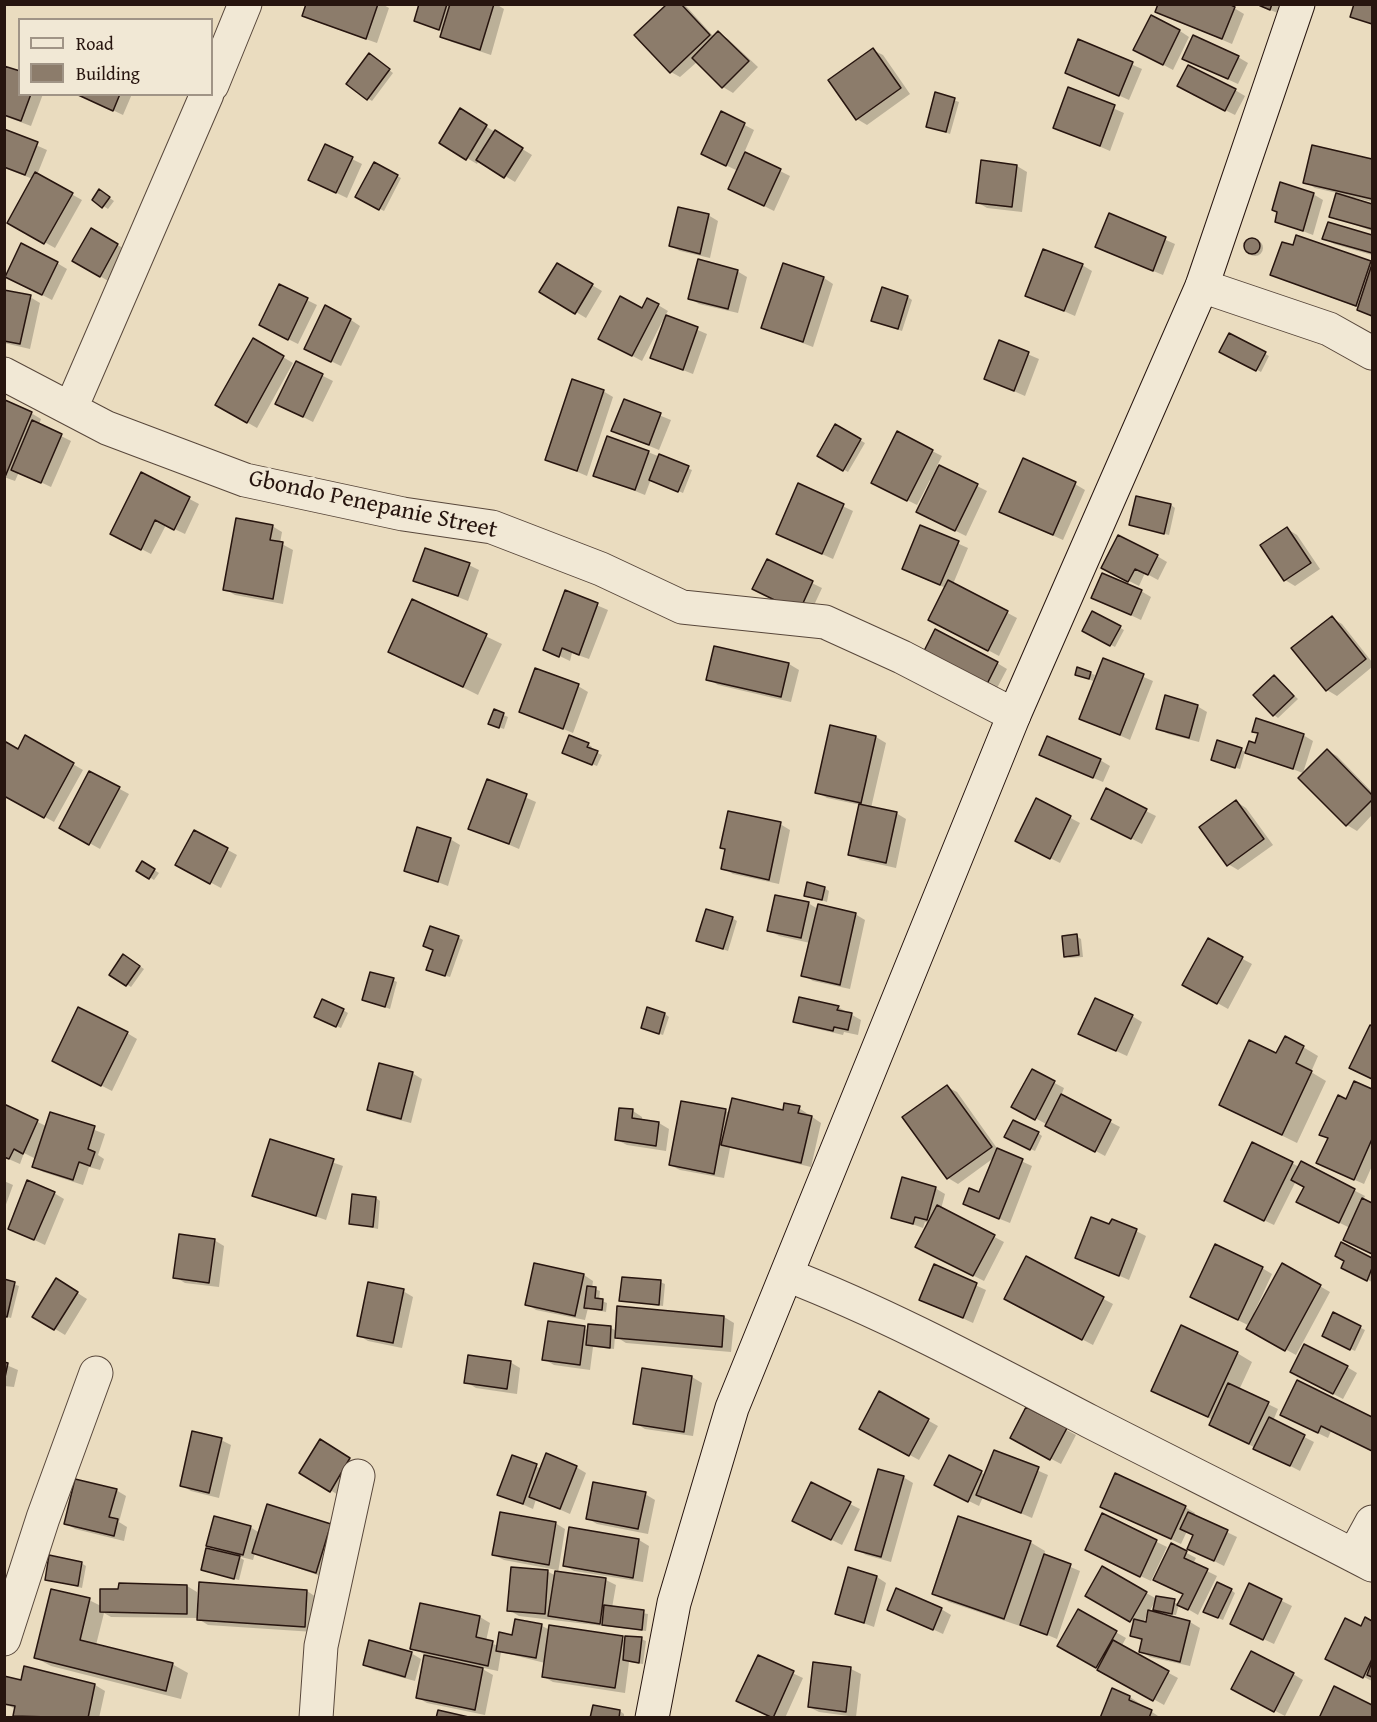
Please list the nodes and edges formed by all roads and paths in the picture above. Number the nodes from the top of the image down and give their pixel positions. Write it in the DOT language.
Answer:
graph roads {
  1 [pos="245,4"];
  2 [pos="1298,4"];
  3 [pos="213,83"];
  4 [pos="206,96"];
  5 [pos="1202,286"];
  6 [pos="1372,353"];
  7 [pos="4,374"];
  8 [pos="71,408"];
  9 [pos="1014,715"];
  10 [pos="787,1275"];
  11 [pos="96,1373"];
  12 [pos="358,1476"];
  13 [pos="1372,1522"];
  14 [pos="1363,1560"];
  15 [pos="4,1639"];
  16 [pos="316,1718"];
  17 [pos="652,1718"];
  1 -- 3 [label="street"];
  2 -- 5 [label="street"];
  4 -- 8 [label="street"];
  5 -- 6 [label="street"];
  5 -- 9 [label="street"];
  7 -- 8 [label="street, Gbondo Penepanie Street"];
  8 -- 9 [label="street, Gbondo Penepanie Street"];
  9 -- 10 [label="street"];
  10 -- 14 [label="street"];
  10 -- 17 [label="street"];
  11 -- 15 [label="street"];
  12 -- 16 [label="street"];
  13 -- 14 [label="street"];
}
